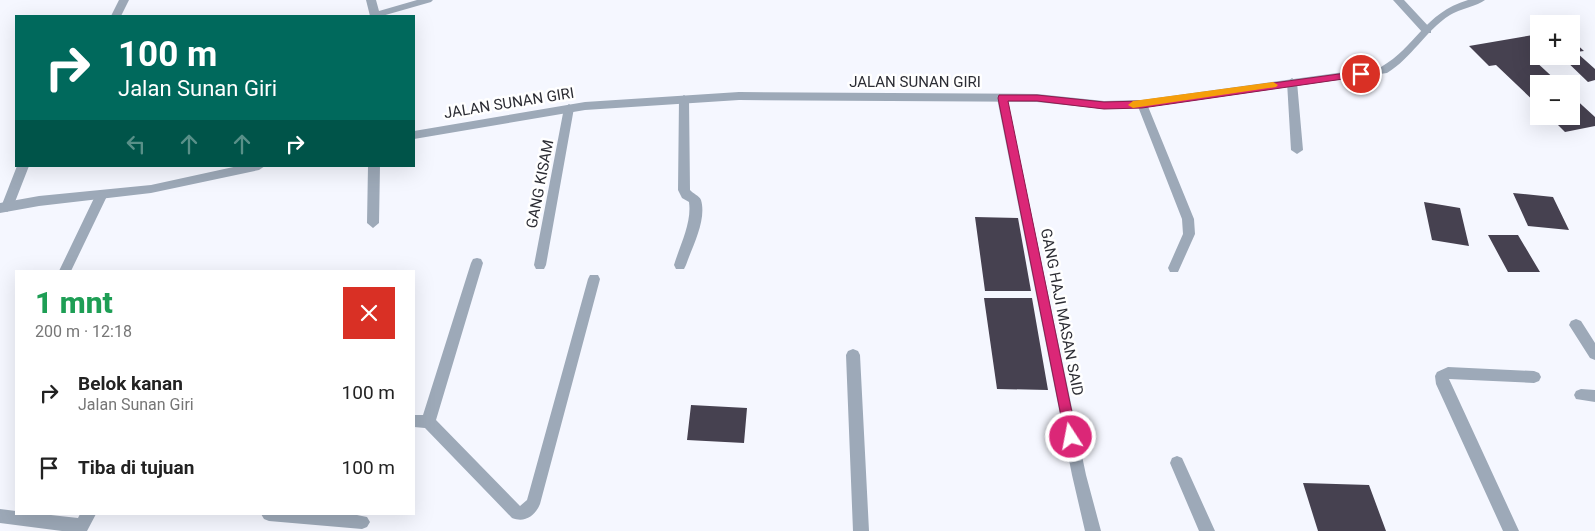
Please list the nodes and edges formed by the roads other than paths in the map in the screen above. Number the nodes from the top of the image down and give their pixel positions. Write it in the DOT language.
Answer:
graph roads {
  1 [pos="124,0"];
  2 [pos="371,0"];
  3 [pos="428,0"];
  4 [pos="1398,0"];
  5 [pos="1480,0"];
  6 [pos="116,15"];
  7 [pos="375,15"];
  8 [pos="378,15"];
  9 [pos="1427,31"];
  10 [pos="1292,82"];
  11 [pos="1002,98"];
  12 [pos="684,100"];
  13 [pos="1142,104"];
  14 [pos="569,108"];
  15 [pos="415,134"];
  16 [pos="1297,150"];
  17 [pos="23,167"];
  18 [pos="254,167"];
  19 [pos="374,167"];
  20 [pos="102,194"];
  21 [pos="4,208"];
  22 [pos="373,223"];
  23 [pos="477,263"];
  24 [pos="540,265"];
  25 [pos="680,265"];
  26 [pos="1174,268"];
  27 [pos="65,270"];
  28 [pos="594,279"];
  29 [pos="1576,325"];
  30 [pos="1595,354"];
  31 [pos="853,355"];
  32 [pos="1534,377"];
  33 [pos="1580,395"];
  34 [pos="1595,396"];
  35 [pos="421,422"];
  36 [pos="1177,464"];
  37 [pos="296,515"];
  38 [pos="0,516"];
  39 [pos="322,516"];
  40 [pos="362,522"];
  41 [pos="83,524"];
  42 [pos="861,531"];
  43 [pos="1093,531"];
  44 [pos="1207,531"];
  45 [pos="1511,531"];
  1 -- 6 [label="street"];
  2 -- 7 [label="street"];
  3 -- 8 [label="street"];
  4 -- 9 [label="street"];
  5 -- 9 [label="street, JALAN SUNAN GIRI"];
  9 -- 10 [label="street, JALAN SUNAN GIRI"];
  10 -- 13 [label="street, JALAN SUNAN GIRI"];
  10 -- 16 [label="street"];
  11 -- 12 [label="street, JALAN SUNAN GIRI"];
  11 -- 13 [label="street, JALAN SUNAN GIRI"];
  11 -- 43 [label="street, GANG HAJI MASAN SAID"];
  12 -- 14 [label="street, JALAN SUNAN GIRI"];
  12 -- 25 [label="street"];
  13 -- 26 [label="street"];
  14 -- 15 [label="street, JALAN SUNAN GIRI"];
  14 -- 24 [label="street, GANG KISAM"];
  17 -- 21 [label="street"];
  18 -- 20 [label="street"];
  19 -- 22 [label="street"];
  20 -- 21 [label="street"];
  20 -- 27 [label="street"];
  23 -- 35 [label="street"];
  28 -- 35 [label="street"];
  29 -- 30 [label="street"];
  31 -- 42 [label="street"];
  32 -- 45 [label="street"];
  33 -- 34 [label="street"];
  36 -- 44 [label="street"];
  37 -- 39 [label="street"];
  38 -- 41 [label="street"];
  39 -- 40 [label="street"];
}
